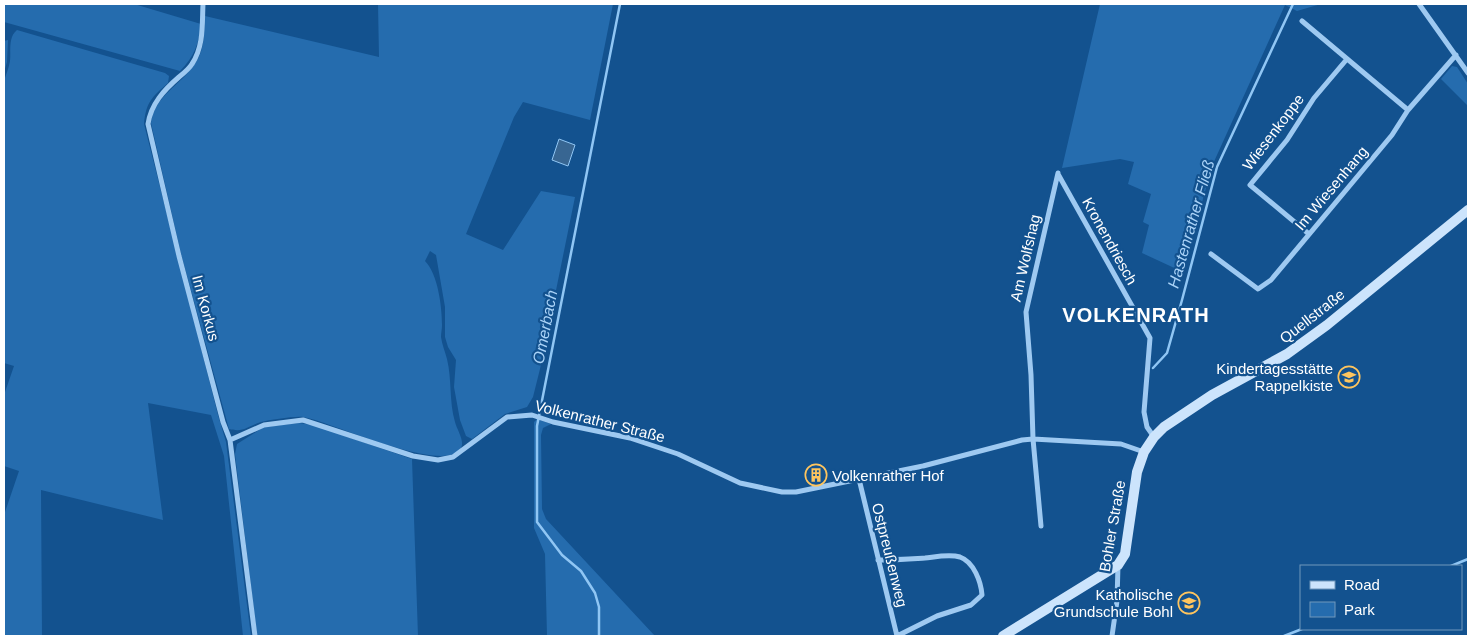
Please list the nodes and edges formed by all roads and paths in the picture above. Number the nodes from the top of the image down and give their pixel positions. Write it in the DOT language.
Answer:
graph roads {
  1 [pos="203,4"];
  2 [pos="1419,4"];
  3 [pos="1302,21"];
  4 [pos="1456,55"];
  5 [pos="1346,58"];
  6 [pos="1468,73"];
  7 [pos="1408,110"];
  8 [pos="1058,173"];
  9 [pos="1468,210"];
  10 [pos="1309,234"];
  11 [pos="1211,254"];
  12 [pos="1154,437"];
  13 [pos="1033,439"];
  14 [pos="230,440"];
  15 [pos="1144,452"];
  16 [pos="859,479"];
  17 [pos="1041,526"];
  18 [pos="878,560"];
  19 [pos="1118,565"];
  20 [pos="255,636"];
  21 [pos="897,636"];
  22 [pos="1003,636"];
  23 [pos="1112,636"];
  1 -- 14 [label="street, Im Korkus"];
  2 -- 4 [label="street"];
  3 -- 5 [label="street"];
  4 -- 6 [label="street"];
  4 -- 7 [label="street, Im Wiesenhang"];
  5 -- 7 [label="street"];
  5 -- 10 [label="street, Wiesenkoppe"];
  7 -- 10 [label="street, Im Wiesenhang"];
  8 -- 12 [label="street, Kronendriesch"];
  8 -- 13 [label="street, Am Wolfshag"];
  9 -- 12 [label="main road, Quellstraße"];
  10 -- 11 [label="street, Im Wiesenhang"];
  12 -- 15 [label="main road, Quellstraße"];
  13 -- 15 [label="street, Volkenrather Straße"];
  13 -- 16 [label="street, Volkenrather Straße"];
  13 -- 17 [label="street"];
  14 -- 16 [label="street, Volkenrather Straße"];
  14 -- 20 [label="street, Im Korkus"];
  15 -- 19 [label="main road, Bohler Straße"];
  16 -- 18 [label="street, Ostpreußenweg"];
  18 -- 21 [label="street, Ostpreußenweg"];
  18 -- 21 [label="street"];
  19 -- 22 [label="main road"];
  19 -- 23 [label="street, Bohler Straße"];
}
